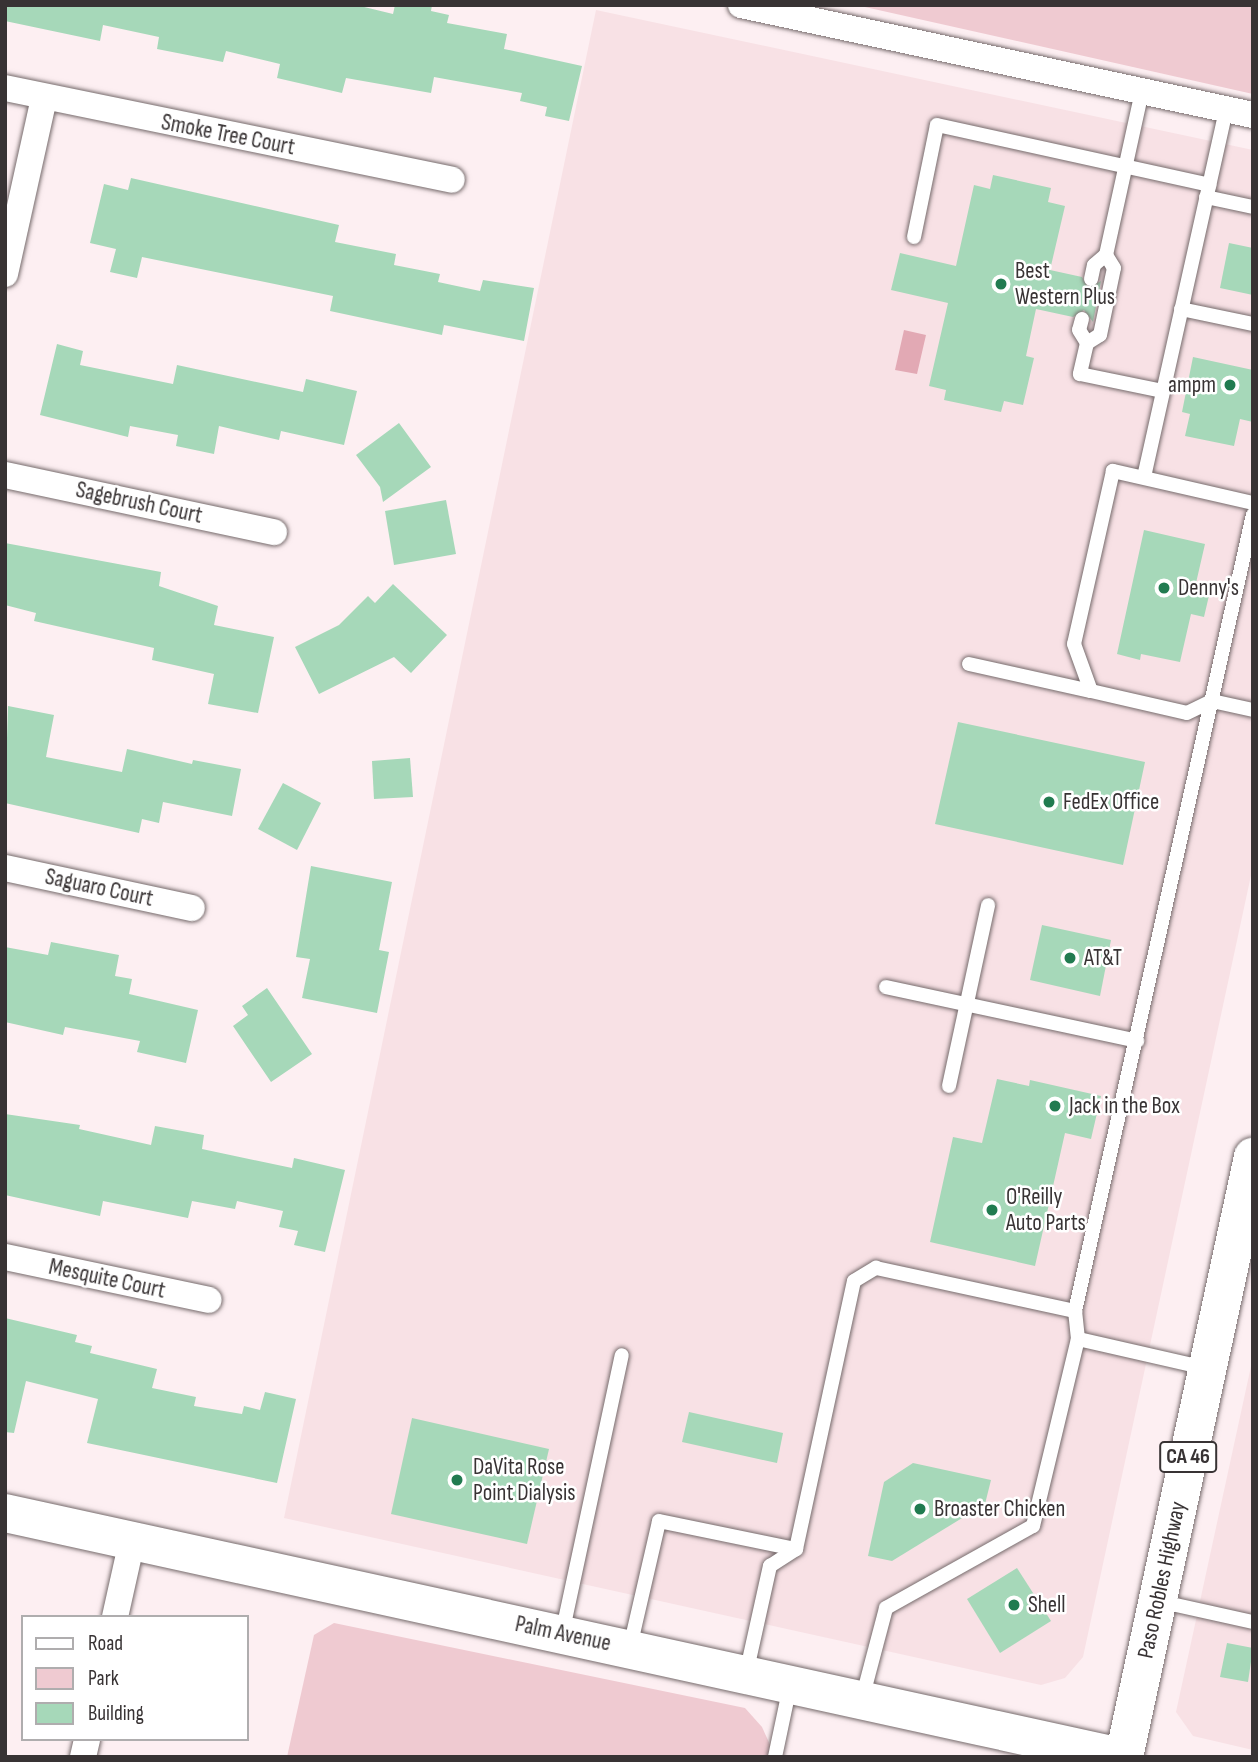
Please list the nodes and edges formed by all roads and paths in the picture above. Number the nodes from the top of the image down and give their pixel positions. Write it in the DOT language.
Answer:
graph roads {
  1 [pos="741,5"];
  2 [pos="5,88"];
  3 [pos="1142,91"];
  4 [pos="44,98"];
  5 [pos="1226,110"];
  6 [pos="1253,115"];
  7 [pos="1125,167"];
  8 [pos="452,180"];
  9 [pos="1207,191"];
  10 [pos="1253,206"];
  11 [pos="914,237"];
  12 [pos="1106,255"];
  13 [pos="5,274"];
  14 [pos="1091,279"];
  15 [pos="1181,309"];
  16 [pos="1082,319"];
  17 [pos="1253,324"];
  18 [pos="1087,343"];
  19 [pos="1163,391"];
  20 [pos="5,475"];
  21 [pos="1144,477"];
  22 [pos="1253,503"];
  23 [pos="1253,516"];
  24 [pos="274,532"];
  25 [pos="969,664"];
  26 [pos="1091,691"];
  27 [pos="1212,701"];
  28 [pos="1253,710"];
  29 [pos="5,868"];
  30 [pos="988,905"];
  31 [pos="192,908"];
  32 [pos="886,987"];
  33 [pos="967,1004"];
  34 [pos="1137,1041"];
  35 [pos="950,1086"];
  36 [pos="1253,1157"];
  37 [pos="5,1257"];
  38 [pos="209,1300"];
  39 [pos="1075,1311"];
  40 [pos="1078,1339"];
  41 [pos="622,1355"];
  42 [pos="1207,1368"];
  43 [pos="5,1513"];
  44 [pos="132,1541"];
  45 [pos="796,1549"];
  46 [pos="1157,1601"];
  47 [pos="115,1615"];
  48 [pos="1253,1622"];
  49 [pos="562,1634"];
  50 [pos="630,1648"];
  51 [pos="746,1674"];
  52 [pos="790,1685"];
  53 [pos="862,1700"];
  54 [pos="775,1757"];
  55 [pos="1122,1757"];
  1 -- 3 [label="street"];
  2 -- 4 [label="street, Smoke Tree Court"];
  3 -- 5 [label="street"];
  3 -- 7 [label="lane"];
  4 -- 8 [label="street, Smoke Tree Court"];
  4 -- 13 [label="street"];
  5 -- 6 [label="street"];
  5 -- 9 [label="lane"];
  7 -- 9 [label="lane"];
  7 -- 11 [label="lane"];
  7 -- 12 [label="lane"];
  9 -- 10 [label="lane"];
  9 -- 15 [label="lane"];
  12 -- 14 [label="lane"];
  12 -- 18 [label="lane"];
  15 -- 17 [label="lane"];
  15 -- 19 [label="lane"];
  16 -- 18 [label="lane"];
  18 -- 19 [label="lane"];
  19 -- 21 [label="lane"];
  20 -- 24 [label="street, Sagebrush Court"];
  21 -- 22 [label="lane"];
  21 -- 26 [label="lane"];
  23 -- 27 [label="lane"];
  25 -- 26 [label="lane"];
  26 -- 27 [label="lane"];
  27 -- 28 [label="lane"];
  27 -- 34 [label="lane"];
  29 -- 31 [label="street, Saguaro Court"];
  30 -- 33 [label="lane"];
  32 -- 33 [label="lane"];
  33 -- 34 [label="lane"];
  33 -- 35 [label="lane"];
  34 -- 39 [label="lane"];
  36 -- 42 [label="main road, Paso Robles Highway / CA 46"];
  37 -- 38 [label="street, Mesquite Court"];
  39 -- 40 [label="lane"];
  39 -- 45 [label="lane"];
  40 -- 42 [label="lane"];
  40 -- 53 [label="lane"];
  41 -- 49 [label="lane"];
  42 -- 46 [label="main road, Paso Robles Highway / CA 46"];
  43 -- 44 [label="main road, Palm Avenue"];
  44 -- 47 [label="street"];
  44 -- 49 [label="main road, Palm Avenue"];
  45 -- 50 [label="lane"];
  45 -- 51 [label="lane"];
  46 -- 48 [label="lane"];
  46 -- 55 [label="main road, Paso Robles Highway / CA 46"];
  49 -- 50 [label="main road, Palm Avenue"];
  50 -- 51 [label="main road, Palm Avenue"];
  51 -- 52 [label="main road, Palm Avenue"];
  52 -- 53 [label="main road, Palm Avenue"];
  52 -- 54 [label="lane"];
  53 -- 55 [label="main road, Palm Avenue"];
}
